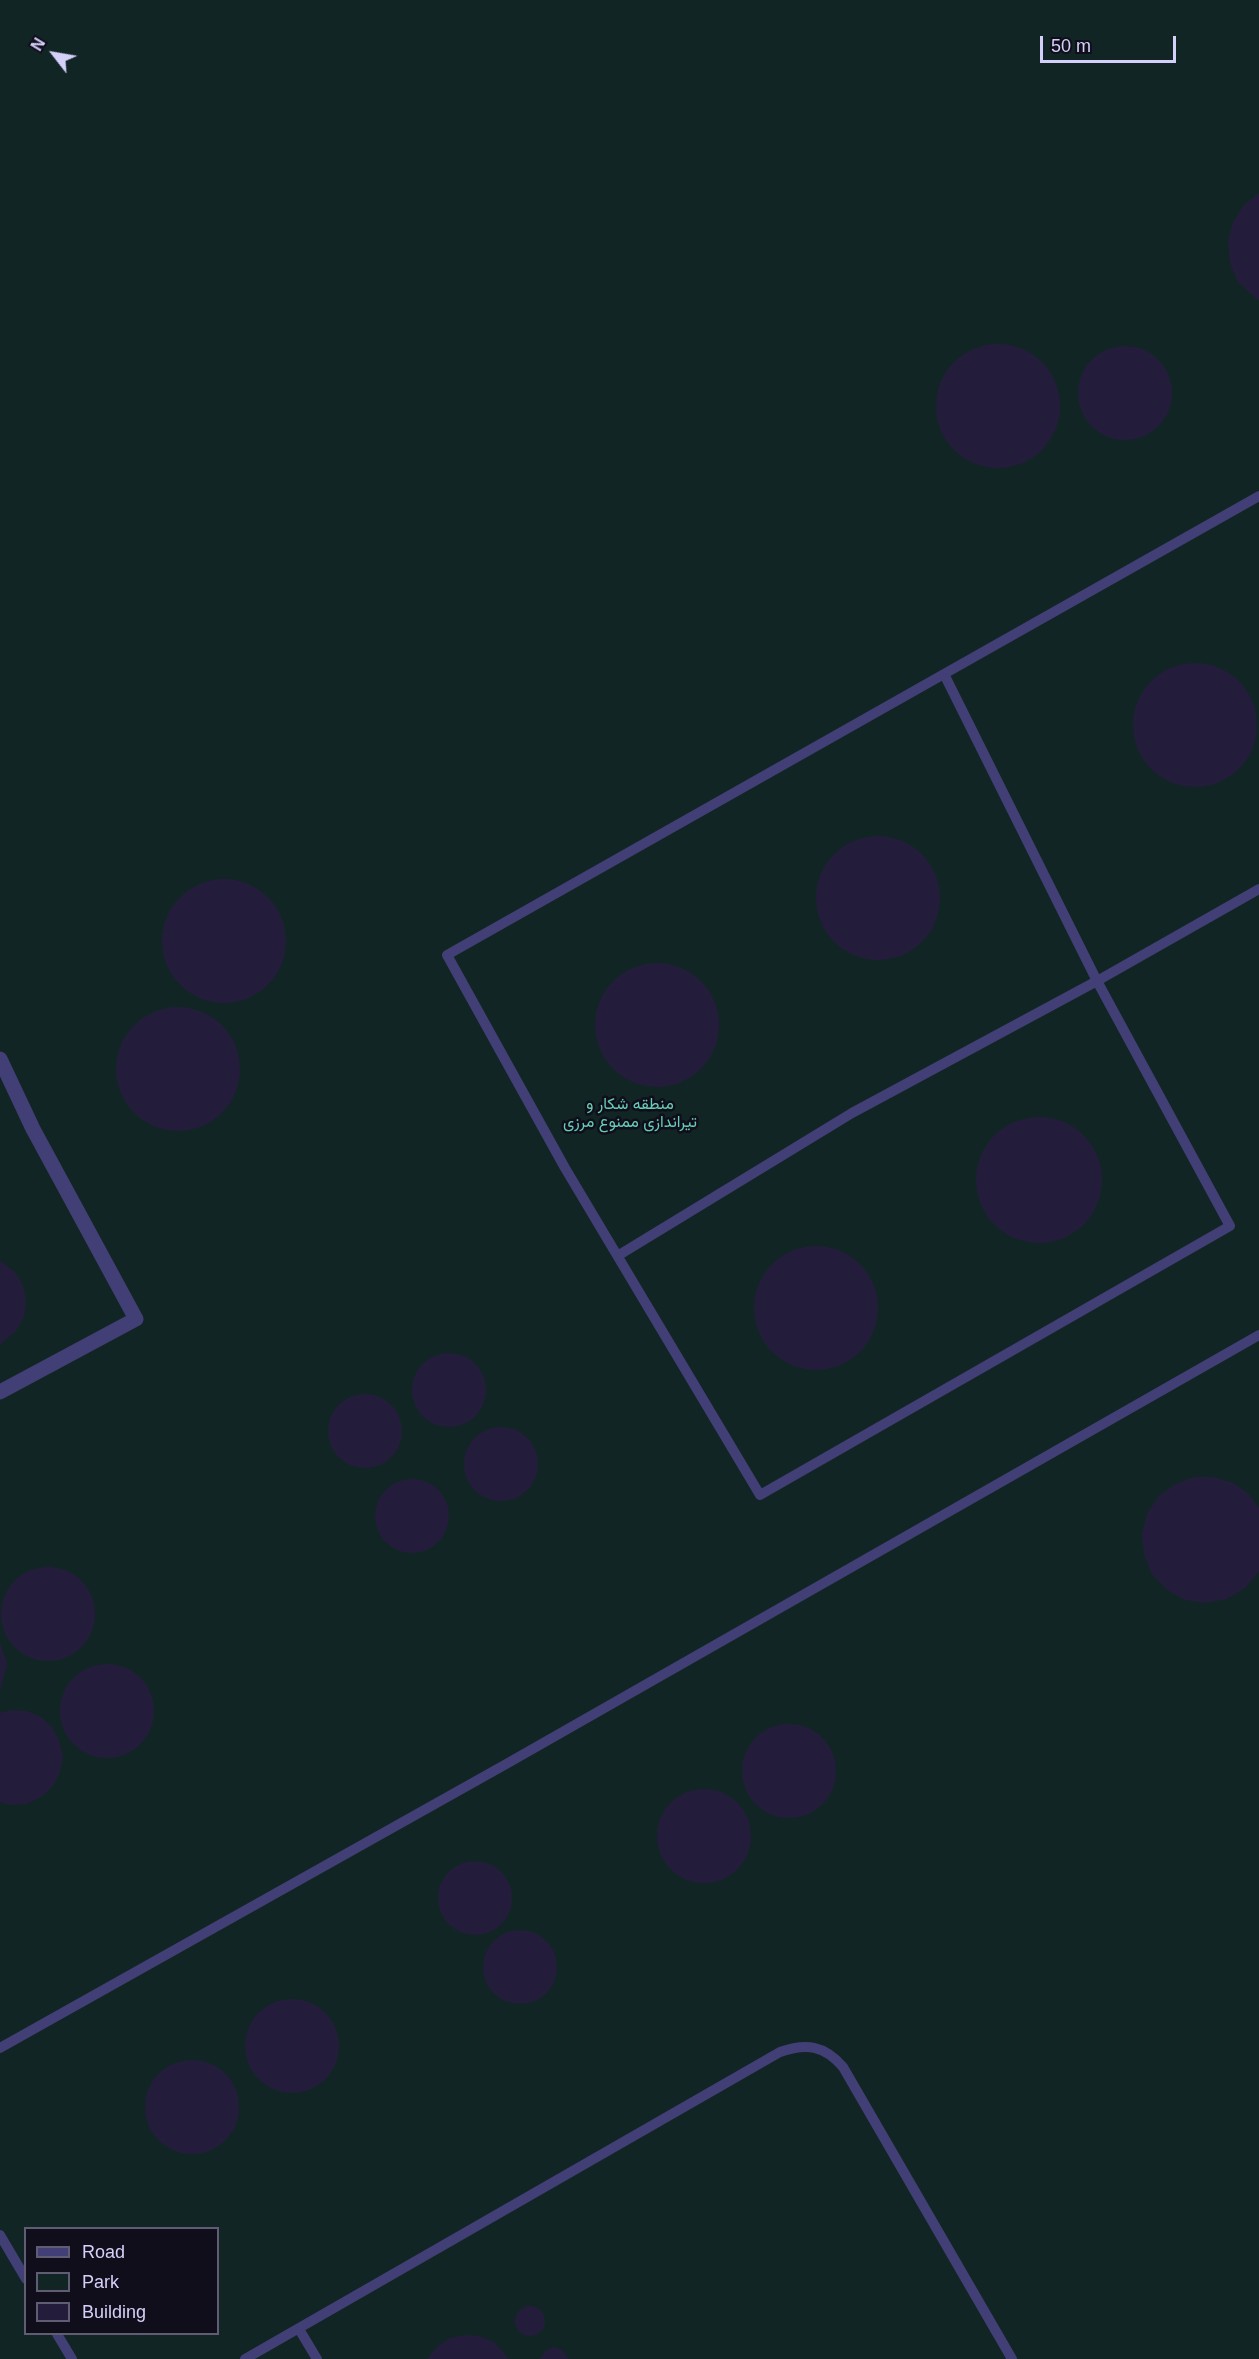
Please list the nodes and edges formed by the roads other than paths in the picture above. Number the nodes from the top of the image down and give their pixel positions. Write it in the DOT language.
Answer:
graph roads {
  1 [pos="1259,496"];
  2 [pos="944,674"];
  3 [pos="1259,889"];
  4 [pos="1097,981"];
  5 [pos="0,1059"];
  6 [pos="619,1255"];
  7 [pos="1259,1335"];
  8 [pos="0,1392"];
  9 [pos="0,2048"];
  10 [pos="0,2235"];
  11 [pos="24,2276"];
  12 [pos="299,2329"];
  13 [pos="58,2335"];
  14 [pos="72,2359"];
  15 [pos="245,2359"];
  16 [pos="317,2359"];
  17 [pos="1012,2359"];
  1 -- 2 [label="lane"];
  2 -- 4 [label="lane"];
  2 -- 6 [label="lane"];
  3 -- 4 [label="lane"];
  4 -- 6 [label="lane"];
  4 -- 6 [label="lane"];
  5 -- 8 [label="street"];
  7 -- 9 [label="lane"];
  10 -- 11 [label="lane"];
  12 -- 15 [label="lane"];
  12 -- 16 [label="lane"];
  12 -- 17 [label="lane"];
  13 -- 14 [label="lane"];
}
